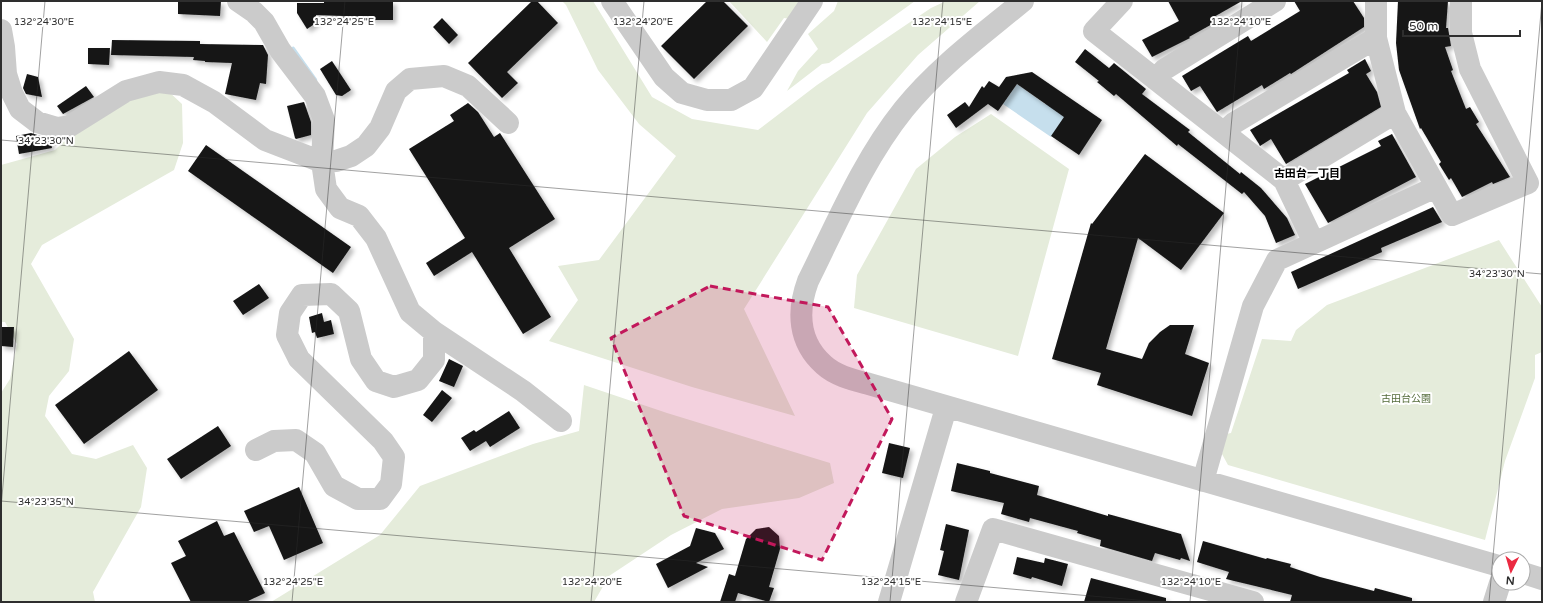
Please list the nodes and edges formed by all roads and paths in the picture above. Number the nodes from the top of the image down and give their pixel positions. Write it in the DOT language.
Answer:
graph roads {
  1 [pos="238,1"];
  2 [pos="612,1"];
  3 [pos="812,1"];
  4 [pos="1023,1"];
  5 [pos="1122,1"];
  6 [pos="1275,1"];
  7 [pos="1376,1"];
  8 [pos="1461,1"];
  9 [pos="1,30"];
  10 [pos="1376,38"];
  11 [pos="1155,79"];
  12 [pos="1395,113"];
  13 [pos="508,123"];
  14 [pos="1224,132"];
  15 [pos="322,162"];
  16 [pos="1284,180"];
  17 [pos="1436,187"];
  18 [pos="1314,243"];
  19 [pos="434,332"];
  20 [pos="946,408"];
  21 [pos="562,421"];
  22 [pos="256,450"];
  23 [pos="1203,481"];
  24 [pos="1491,564"];
  25 [pos="1531,576"];
  26 [pos="1542,579"];
  27 [pos="1497,591"];
  28 [pos="889,602"];
  29 [pos="966,602"];
  30 [pos="1254,602"];
  31 [pos="1494,602"];
  1 -- 15 [label="street"];
  2 -- 3 [label="street"];
  4 -- 20 [label="street"];
  5 -- 11 [label="street"];
  6 -- 11 [label="street"];
  7 -- 10 [label="street"];
  8 -- 17 [label="street"];
  9 -- 15 [label="street"];
  10 -- 12 [label="street"];
  10 -- 14 [label="street"];
  11 -- 14 [label="street"];
  12 -- 16 [label="street"];
  12 -- 17 [label="street"];
  13 -- 15 [label="street"];
  14 -- 16 [label="street"];
  15 -- 19 [label="street"];
  16 -- 18 [label="street"];
  17 -- 18 [label="street"];
  18 -- 23 [label="street"];
  19 -- 21 [label="street"];
  19 -- 22 [label="street"];
  20 -- 23 [label="street"];
  20 -- 28 [label="street"];
  23 -- 24 [label="street"];
  25 -- 26 [label="street"];
  27 -- 31 [label="street"];
  29 -- 30 [label="street"];
}
